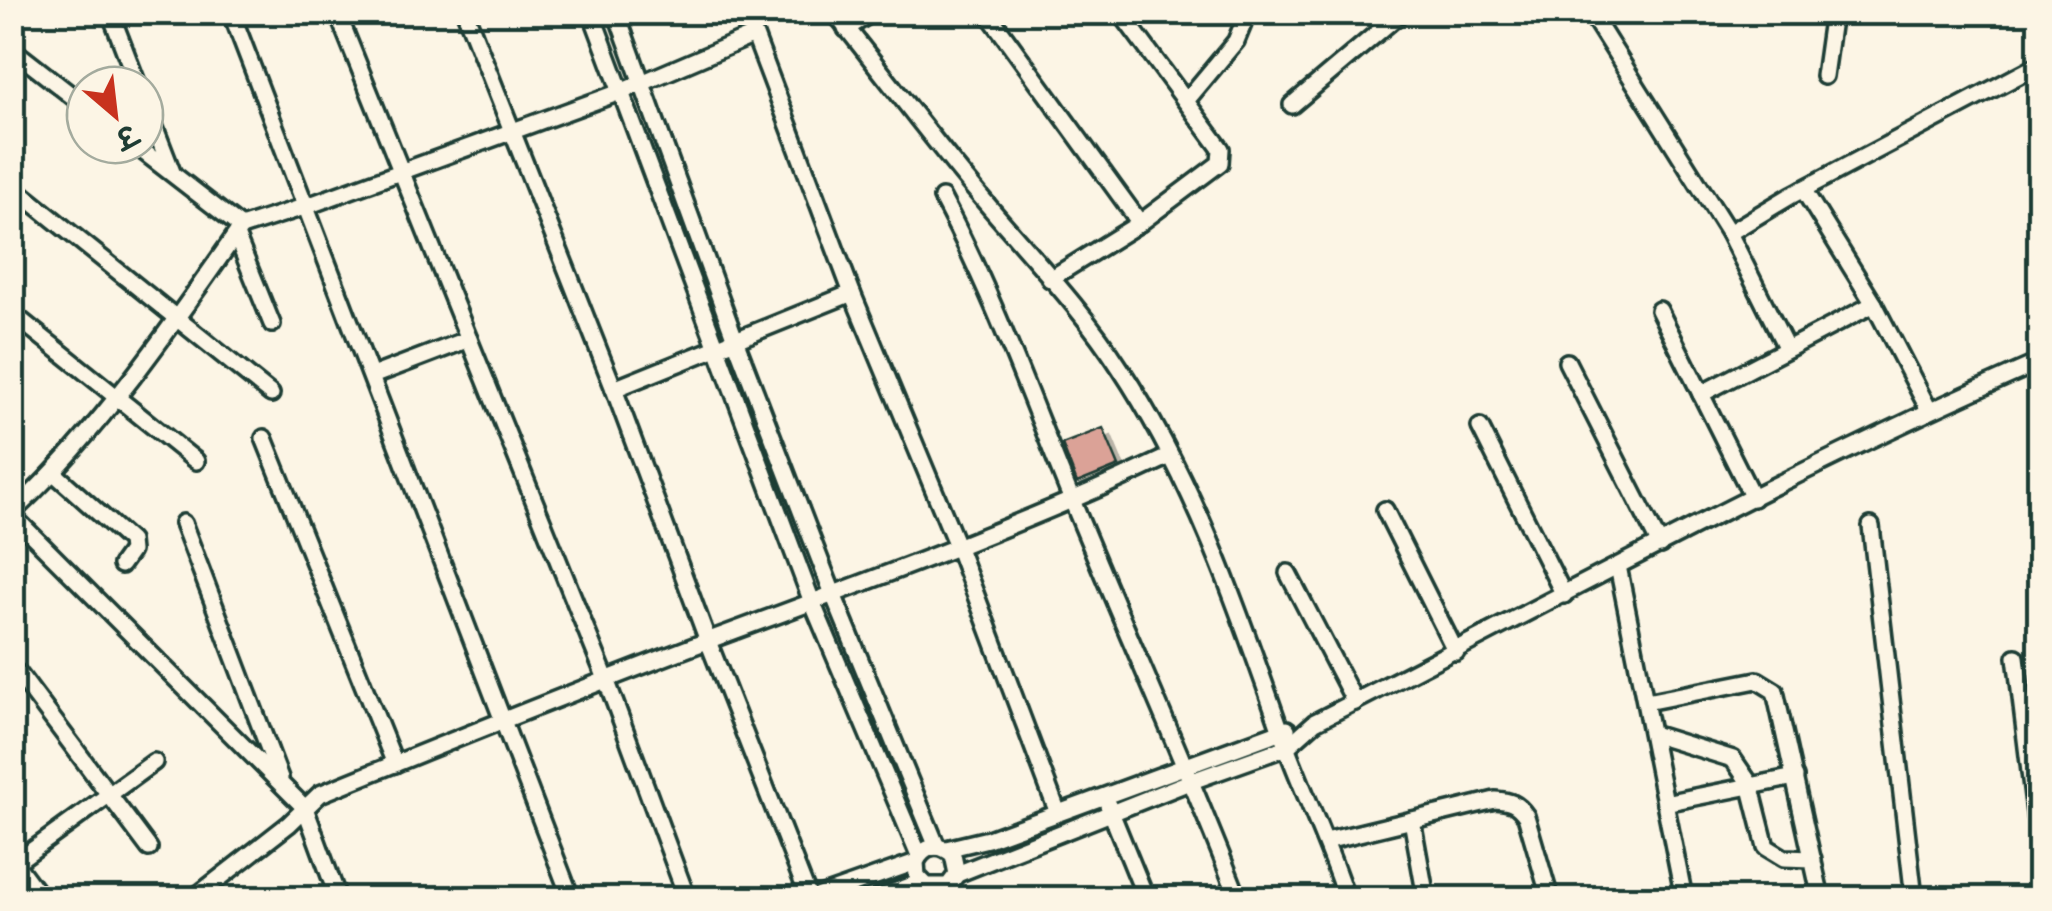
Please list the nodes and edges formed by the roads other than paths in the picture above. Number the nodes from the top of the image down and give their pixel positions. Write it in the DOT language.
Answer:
graph roads {
  1 [pos="110,12"];
  2 [pos="232,12"];
  3 [pos="338,12"];
  4 [pos="465,12"];
  5 [pos="591,12"];
  6 [pos="616,12"];
  7 [pos="746,12"];
  8 [pos="834,12"];
  9 [pos="873,12"];
  10 [pos="987,12"];
  11 [pos="1120,12"];
  12 [pos="1248,12"];
  13 [pos="1402,12"];
  14 [pos="1590,12"];
  15 [pos="1833,12"];
  16 [pos="846,29"];
  17 [pos="754,35"];
  18 [pos="16,58"];
  19 [pos="2040,64"];
  20 [pos="130,65"];
  21 [pos="1824,76"];
  22 [pos="643,83"];
  23 [pos="623,91"];
  24 [pos="65,92"];
  25 [pos="1186,101"];
  26 [pos="1292,104"];
  27 [pos="511,130"];
  28 [pos="165,153"];
  29 [pos="160,165"];
  30 [pos="400,173"];
  31 [pos="174,176"];
  32 [pos="12,186"];
  33 [pos="1802,190"];
  34 [pos="942,198"];
  35 [pos="307,206"];
  36 [pos="1140,223"];
  37 [pos="238,231"];
  38 [pos="1729,233"];
  39 [pos="1050,278"];
  40 [pos="852,294"];
  41 [pos="1874,304"];
  42 [pos="1658,310"];
  43 [pos="12,313"];
  44 [pos="175,316"];
  45 [pos="272,324"];
  46 [pos="469,339"];
  47 [pos="736,342"];
  48 [pos="718,348"];
  49 [pos="1787,349"];
  50 [pos="1567,362"];
  51 [pos="2040,362"];
  52 [pos="372,376"];
  53 [pos="614,389"];
  54 [pos="271,394"];
  55 [pos="1701,394"];
  56 [pos="116,396"];
  57 [pos="1929,410"];
  58 [pos="1480,426"];
  59 [pos="264,438"];
  60 [pos="1170,456"];
  61 [pos="196,461"];
  62 [pos="54,473"];
  63 [pos="1753,498"];
  64 [pos="1072,502"];
  65 [pos="14,508"];
  66 [pos="1385,510"];
  67 [pos="183,523"];
  68 [pos="1871,526"];
  69 [pos="1660,544"];
  70 [pos="958,548"];
  71 [pos="122,566"];
  72 [pos="1618,566"];
  73 [pos="1288,572"];
  74 [pos="833,594"];
  75 [pos="1564,595"];
  76 [pos="812,602"];
  77 [pos="708,641"];
  78 [pos="1456,652"];
  79 [pos="2016,657"];
  80 [pos="19,674"];
  81 [pos="606,679"];
  82 [pos="1355,702"];
  83 [pos="1646,702"];
  84 [pos="504,721"];
  85 [pos="1315,722"];
  86 [pos="1281,730"];
  87 [pos="1652,734"];
  88 [pos="1287,747"];
  89 [pos="154,762"];
  90 [pos="395,764"];
  91 [pos="1188,773"];
  92 [pos="1795,777"];
  93 [pos="1750,784"];
  94 [pos="284,787"];
  95 [pos="110,794"];
  96 [pos="1104,796"];
  97 [pos="1665,803"];
  98 [pos="305,808"];
  99 [pos="1111,813"];
  100 [pos="1058,814"];
  101 [pos="1412,820"];
  102 [pos="1326,841"];
  103 [pos="149,848"];
  104 [pos="942,848"];
  105 [pos="2040,854"];
  106 [pos="918,859"];
  107 [pos="1813,859"];
  108 [pos="13,863"];
  109 [pos="955,878"];
  110 [pos="930,890"];
  111 [pos="41,898"];
  112 [pos="194,898"];
  113 [pos="338,898"];
  114 [pos="571,898"];
  115 [pos="687,898"];
  116 [pos="812,898"];
  117 [pos="878,898"];
  118 [pos="959,898"];
  119 [pos="1146,898"];
  120 [pos="1238,898"];
  121 [pos="1346,898"];
  122 [pos="1426,898"];
  123 [pos="1550,898"];
  124 [pos="1684,898"];
  125 [pos="1821,898"];
  126 [pos="1914,898"];
  1 -- 20 [label="street"];
  2 -- 35 [label="street"];
  3 -- 30 [label="street"];
  4 -- 27 [label="street"];
  5 -- 23 [label="street"];
  6 -- 22 [label="street"];
  7 -- 17 [label="street"];
  8 -- 16 [label="street"];
  9 -- 16 [label="street"];
  10 -- 36 [label="street"];
  11 -- 25 [label="street"];
  12 -- 25 [label="street"];
  13 -- 26 [label="street"];
  14 -- 38 [label="street"];
  15 -- 21 [label="street"];
  16 -- 39 [label="street"];
  17 -- 22 [label="street"];
  17 -- 40 [label="street"];
  18 -- 24 [label="street"];
  19 -- 33 [label="street"];
  22 -- 23 [label="street"];
  22 -- 47 [label="street"];
  23 -- 27 [label="street"];
  23 -- 48 [label="street"];
  25 -- 36 [label="street"];
  27 -- 30 [label="street"];
  27 -- 53 [label="street"];
  28 -- 31 [label="street"];
  29 -- 31 [label="street"];
  30 -- 35 [label="street"];
  30 -- 46 [label="street"];
  31 -- 37 [label="street"];
  32 -- 44 [label="street"];
  33 -- 38 [label="street"];
  33 -- 41 [label="street"];
  34 -- 64 [label="street"];
  35 -- 37 [label="street"];
  35 -- 52 [label="street"];
  36 -- 39 [label="street"];
  37 -- 44 [label="street"];
  37 -- 45 [label="street"];
  38 -- 49 [label="street"];
  39 -- 60 [label="street"];
  40 -- 47 [label="street"];
  40 -- 70 [label="street"];
  41 -- 49 [label="street"];
  41 -- 57 [label="street"];
  42 -- 55 [label="street"];
  43 -- 56 [label="street"];
  44 -- 54 [label="street"];
  44 -- 56 [label="street"];
  46 -- 52 [label="street"];
  46 -- 81 [label="street"];
  47 -- 48 [label="street"];
  47 -- 74 [label="street"];
  48 -- 53 [label="street"];
  48 -- 76 [label="street"];
  49 -- 55 [label="street"];
  50 -- 69 [label="street"];
  51 -- 57 [label="street"];
  52 -- 84 [label="street"];
  53 -- 77 [label="street"];
  55 -- 63 [label="street"];
  56 -- 61 [label="street"];
  56 -- 62 [label="street"];
  57 -- 63 [label="street"];
  58 -- 75 [label="street"];
  59 -- 90 [label="street"];
  60 -- 64 [label="street"];
  60 -- 86 [label="street"];
  62 -- 65 [label="street"];
  62 -- 71 [label="street"];
  63 -- 69 [label="street"];
  64 -- 70 [label="street"];
  64 -- 91 [label="street"];
  65 -- 94 [label="street"];
  66 -- 78 [label="street"];
  67 -- 94 [label="street"];
  68 -- 126 [label="street"];
  69 -- 72 [label="street"];
  70 -- 74 [label="street"];
  70 -- 100 [label="street"];
  72 -- 75 [label="street"];
  72 -- 83 [label="street"];
  73 -- 82 [label="street"];
  74 -- 76 [label="street"];
  74 -- 104 [label="street"];
  75 -- 78 [label="street"];
  76 -- 77 [label="street"];
  76 -- 106 [label="street"];
  77 -- 81 [label="street"];
  77 -- 116 [label="street"];
  78 -- 82 [label="street"];
  79 -- 105 [label="street"];
  80 -- 95 [label="street"];
  81 -- 84 [label="street"];
  81 -- 115 [label="street"];
  82 -- 85 [label="street"];
  83 -- 87 [label="street"];
  83 -- 92 [label="street"];
  84 -- 90 [label="street"];
  84 -- 114 [label="street"];
  85 -- 86 [label="street"];
  85 -- 88 [label="street"];
  86 -- 88 [label="street"];
  86 -- 91 [label="street"];
  87 -- 93 [label="street"];
  87 -- 97 [label="street"];
  88 -- 91 [label="street"];
  88 -- 102 [label="street"];
  89 -- 95 [label="street"];
  90 -- 98 [label="street"];
  91 -- 96 [label="street"];
  91 -- 99 [label="street"];
  91 -- 120 [label="street"];
  92 -- 93 [label="street"];
  92 -- 107 [label="street"];
  93 -- 97 [label="street"];
  93 -- 107 [label="street"];
  94 -- 98 [label="street"];
  95 -- 103 [label="street"];
  95 -- 108 [label="street"];
  96 -- 99 [label="street"];
  96 -- 100 [label="street"];
  97 -- 124 [label="street"];
  98 -- 112 [label="street"];
  98 -- 113 [label="street"];
  99 -- 109 [label="street"];
  99 -- 119 [label="street"];
  100 -- 104 [label="street"];
  101 -- 102 [label="street"];
  101 -- 122 [label="street"];
  101 -- 123 [label="street"];
  102 -- 121 [label="street"];
  104 -- 106 [label="street"];
  104 -- 109 [label="street"];
  106 -- 110 [label="street"];
  106 -- 116 [label="street"];
  107 -- 125 [label="street"];
  108 -- 111 [label="street"];
  109 -- 110 [label="street"];
  109 -- 118 [label="street"];
  110 -- 117 [label="street"];
}
